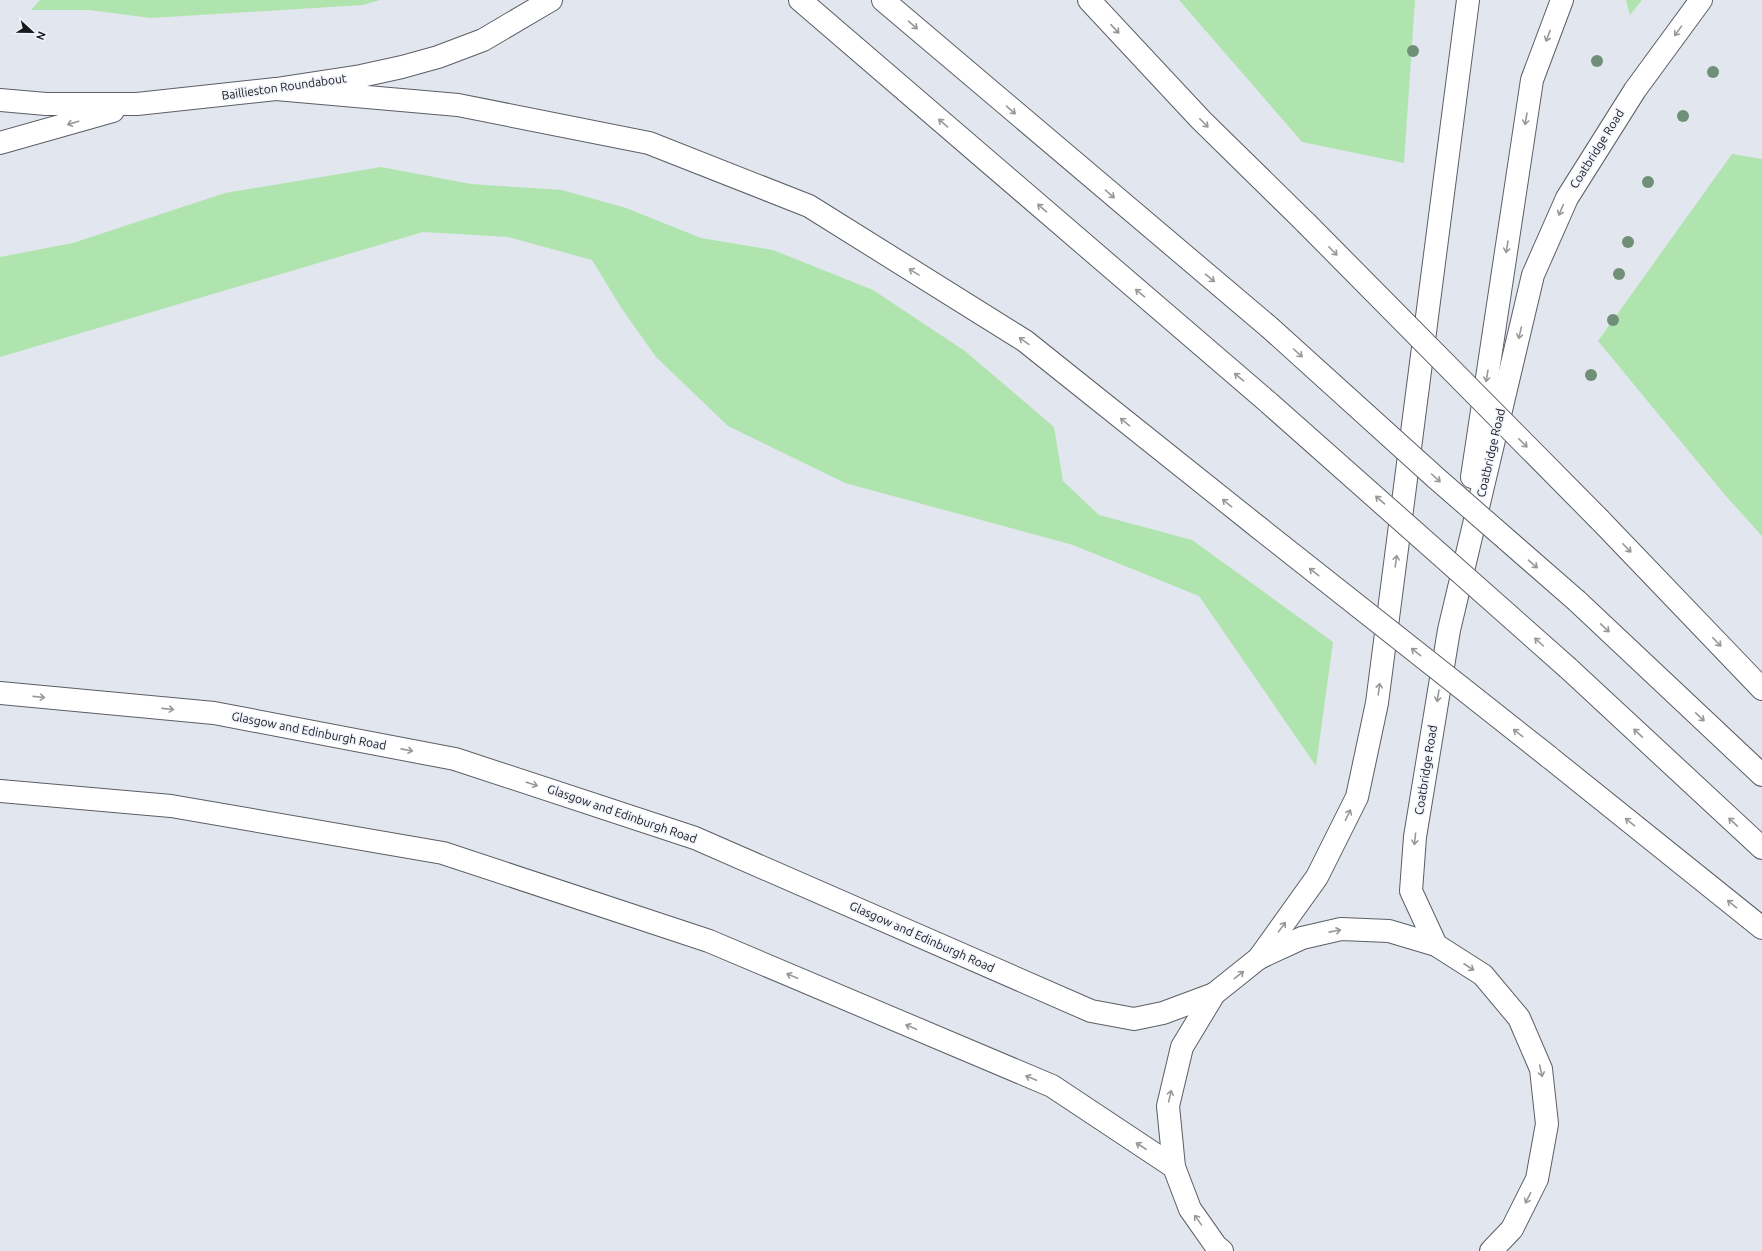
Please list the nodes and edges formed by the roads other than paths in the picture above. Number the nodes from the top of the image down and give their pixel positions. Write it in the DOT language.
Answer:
graph roads {
  1 [pos="551,0"];
  2 [pos="800,0"];
  3 [pos="883,0"];
  4 [pos="1089,0"];
  5 [pos="1468,0"];
  6 [pos="1562,0"];
  7 [pos="1701,0"];
  8 [pos="276,90"];
  9 [pos="0,100"];
  10 [pos="137,104"];
  11 [pos="0,143"];
  12 [pos="1449,630"];
  13 [pos="1762,689"];
  14 [pos="0,693"];
  15 [pos="1762,775"];
  16 [pos="0,791"];
  17 [pos="1762,848"];
  18 [pos="1762,928"];
  19 [pos="1436,946"];
  20 [pos="1259,958"];
  21 [pos="1214,994"];
  22 [pos="1174,1167"];
  23 [pos="1222,1251"];
  24 [pos="1491,1251"];
  1 -- 8 [label="highway, Baillieston Roundabout"];
  17 -- 2 [label="highway, one-way, bridge"];
  3 -- 15 [label="highway, one-way, bridge"];
  4 -- 13 [label="highway, one-way, bridge"];
  20 -- 5 [label="highway, one-way"];
  6 -- 12 [label="highway, one-way"];
  7 -- 12 [label="highway, Coatbridge Road, one-way"];
  8 -- 10 [label="highway, Baillieston Roundabout"];
  18 -- 8 [label="highway, one-way, bridge"];
  9 -- 10 [label="highway, Baillieston Roundabout"];
  10 -- 11 [label="highway, one-way"];
  12 -- 19 [label="highway, Coatbridge Road, one-way"];
  14 -- 21 [label="highway, Glasgow and Edinburgh Road, one-way"];
  22 -- 16 [label="highway, one-way"];
  20 -- 19 [label="highway, one-way"];
  19 -- 24 [label="highway, one-way"];
  21 -- 20 [label="highway, one-way"];
  22 -- 21 [label="highway, one-way"];
  23 -- 22 [label="highway, one-way"];
}
